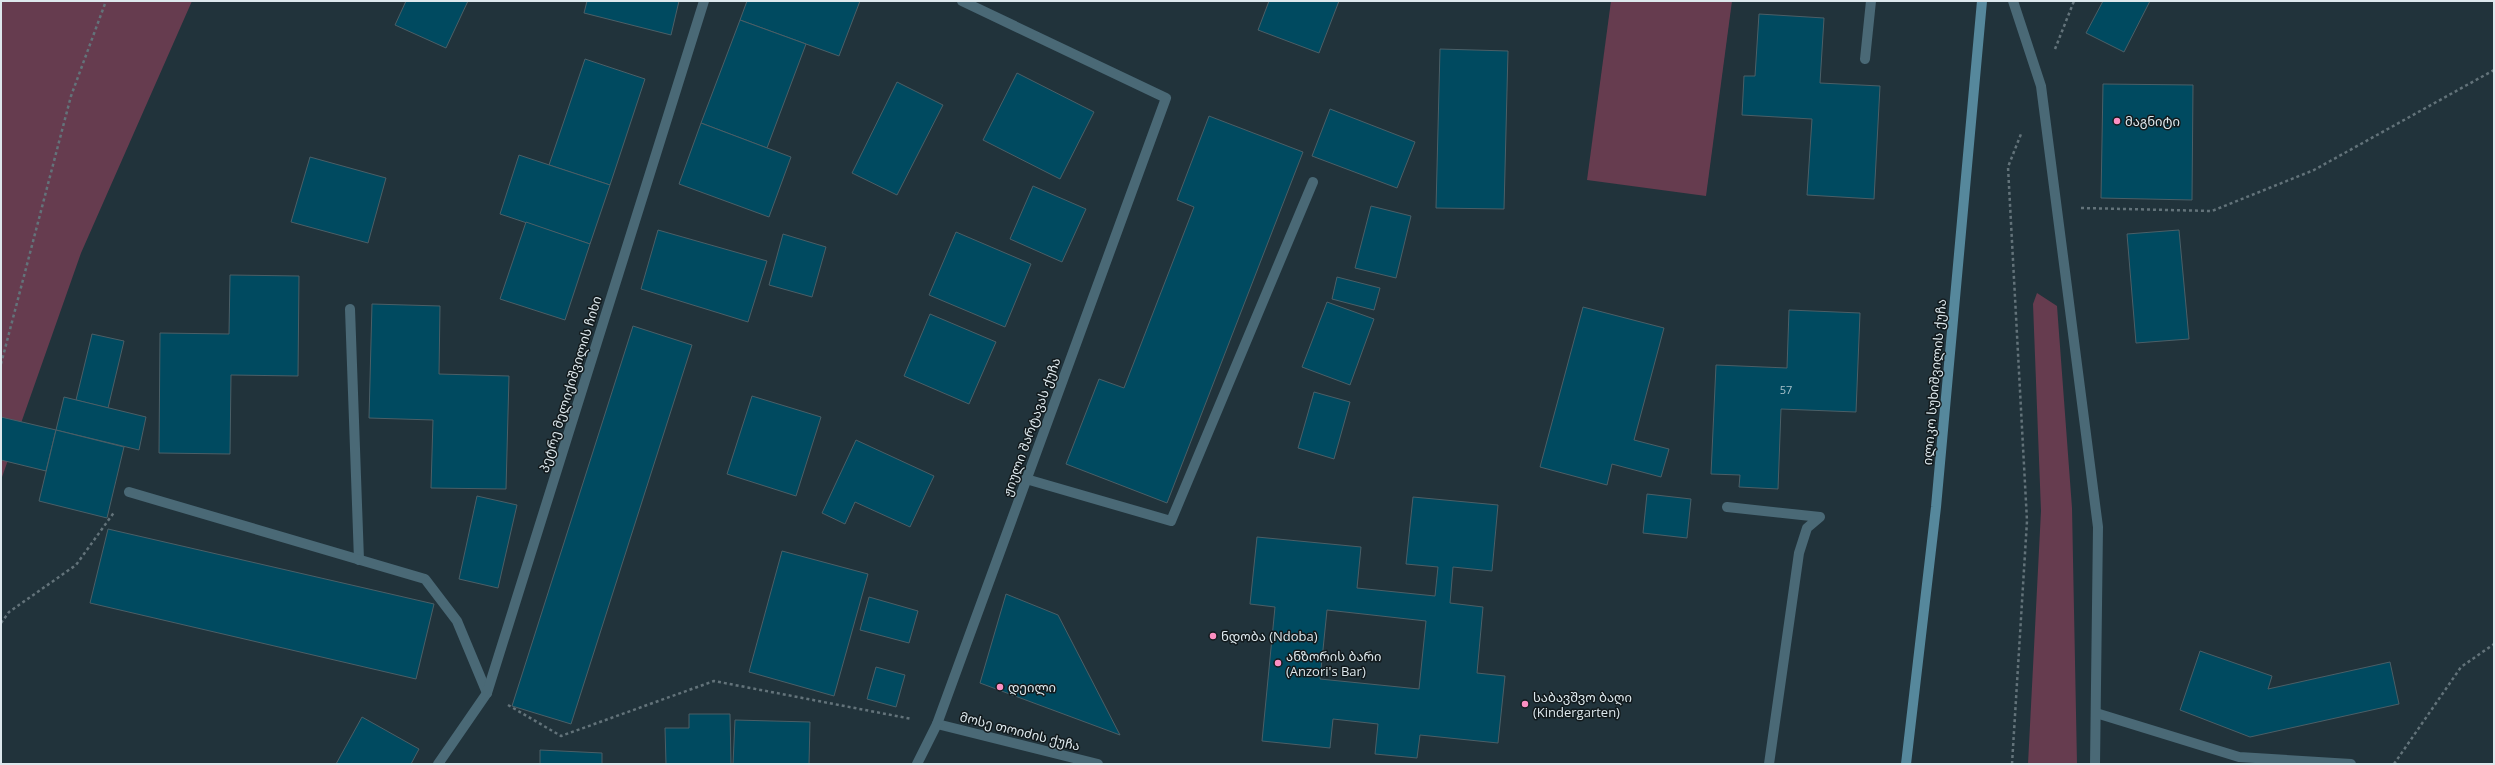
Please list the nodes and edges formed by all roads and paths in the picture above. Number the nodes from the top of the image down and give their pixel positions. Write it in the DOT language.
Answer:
graph roads {
  1 [pos="106,1"];
  2 [pos="704,1"];
  3 [pos="962,1"];
  4 [pos="1871,1"];
  5 [pos="1982,1"];
  6 [pos="2014,1"];
  7 [pos="2074,1"];
  8 [pos="1865,59"];
  9 [pos="2494,70"];
  10 [pos="2041,86"];
  11 [pos="2023,130"];
  12 [pos="1313,182"];
  13 [pos="2057,206"];
  14 [pos="350,309"];
  15 [pos="1,364"];
  16 [pos="1026,479"];
  17 [pos="128,492"];
  18 [pos="1727,507"];
  19 [pos="359,560"];
  20 [pos="1,623"];
  21 [pos="2494,644"];
  22 [pos="487,693"];
  23 [pos="2096,713"];
  24 [pos="937,724"];
  25 [pos="438,764"];
  26 [pos="917,764"];
  27 [pos="1098,764"];
  28 [pos="1769,764"];
  29 [pos="1906,764"];
  30 [pos="2012,764"];
  31 [pos="2096,764"];
  32 [pos="2351,764"];
  33 [pos="2394,764"];
  1 -- 15 [label="path"];
  2 -- 22 [label="street, პეტრე მელიქიშვილის ჩიხი"];
  3 -- 16 [label="street, ჟიული შარტავას ქუჩა"];
  4 -- 8 [label="street"];
  5 -- 29 [label="main road, ილიკო სუხიშვილის ქუჩა"];
  6 -- 10 [label="street"];
  7 -- 10 [label="path"];
  9 -- 13 [label="path"];
  10 -- 13 [label="street"];
  11 -- 30 [label="path"];
  12 -- 16 [label="street"];
  13 -- 23 [label="street"];
  14 -- 19 [label="street"];
  16 -- 24 [label="street, ჟიული შარტავას ქუჩა"];
  17 -- 19 [label="street"];
  17 -- 20 [label="path"];
  18 -- 28 [label="street"];
  19 -- 22 [label="street"];
  21 -- 33 [label="path"];
  22 -- 24 [label="path"];
  22 -- 25 [label="street, პეტრე მელიქიშვილის ჩიხი"];
  23 -- 31 [label="street"];
  23 -- 32 [label="street"];
  24 -- 26 [label="street, ჟიული შარტავას ქუჩა"];
  24 -- 27 [label="street, მოსე თოიძის ქუჩა"];
}
